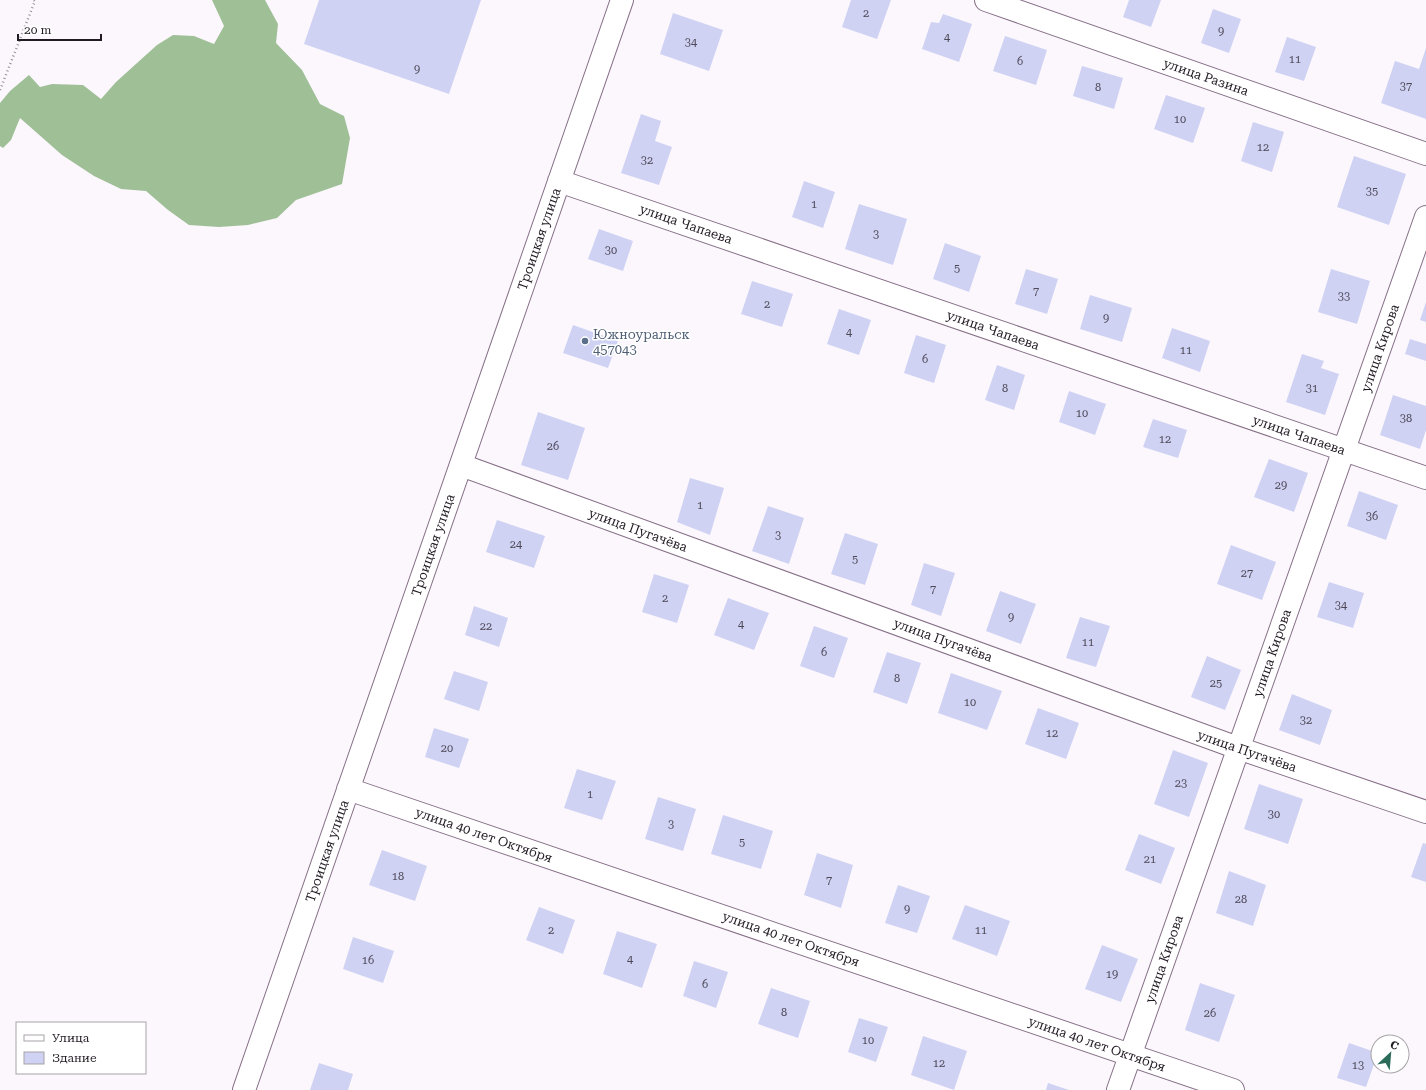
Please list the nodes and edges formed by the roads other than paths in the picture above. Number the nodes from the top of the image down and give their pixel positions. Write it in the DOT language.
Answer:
graph roads {
  1 [pos="622,0"];
  2 [pos="986,0"];
  3 [pos="1426,154"];
  4 [pos="560,181"];
  5 [pos="1426,217"];
  6 [pos="1344,450"];
  7 [pos="461,465"];
  8 [pos="1426,478"];
  9 [pos="1238,748"];
  10 [pos="348,789"];
  11 [pos="1426,812"];
  12 [pos="1130,1055"];
  13 [pos="244,1090"];
  14 [pos="1118,1090"];
  15 [pos="1233,1090"];
  1 -- 4 [label="street, Троицкая улица"];
  2 -- 3 [label="street, улица Разина"];
  4 -- 6 [label="street, улица Чапаева"];
  4 -- 7 [label="street, Троицкая улица"];
  5 -- 6 [label="street, улица Кирова"];
  6 -- 8 [label="street, улица Чапаева"];
  6 -- 9 [label="street, улица Кирова"];
  7 -- 9 [label="street, улица Пугачёва"];
  7 -- 10 [label="street, Троицкая улица"];
  9 -- 11 [label="street, улица Пугачёва"];
  9 -- 12 [label="street, улица Кирова"];
  10 -- 12 [label="street, улица 40 лет Октября"];
  10 -- 13 [label="street, Троицкая улица"];
  12 -- 14 [label="street, улица Кирова"];
  12 -- 15 [label="street, улица 40 лет Октября"];
}
